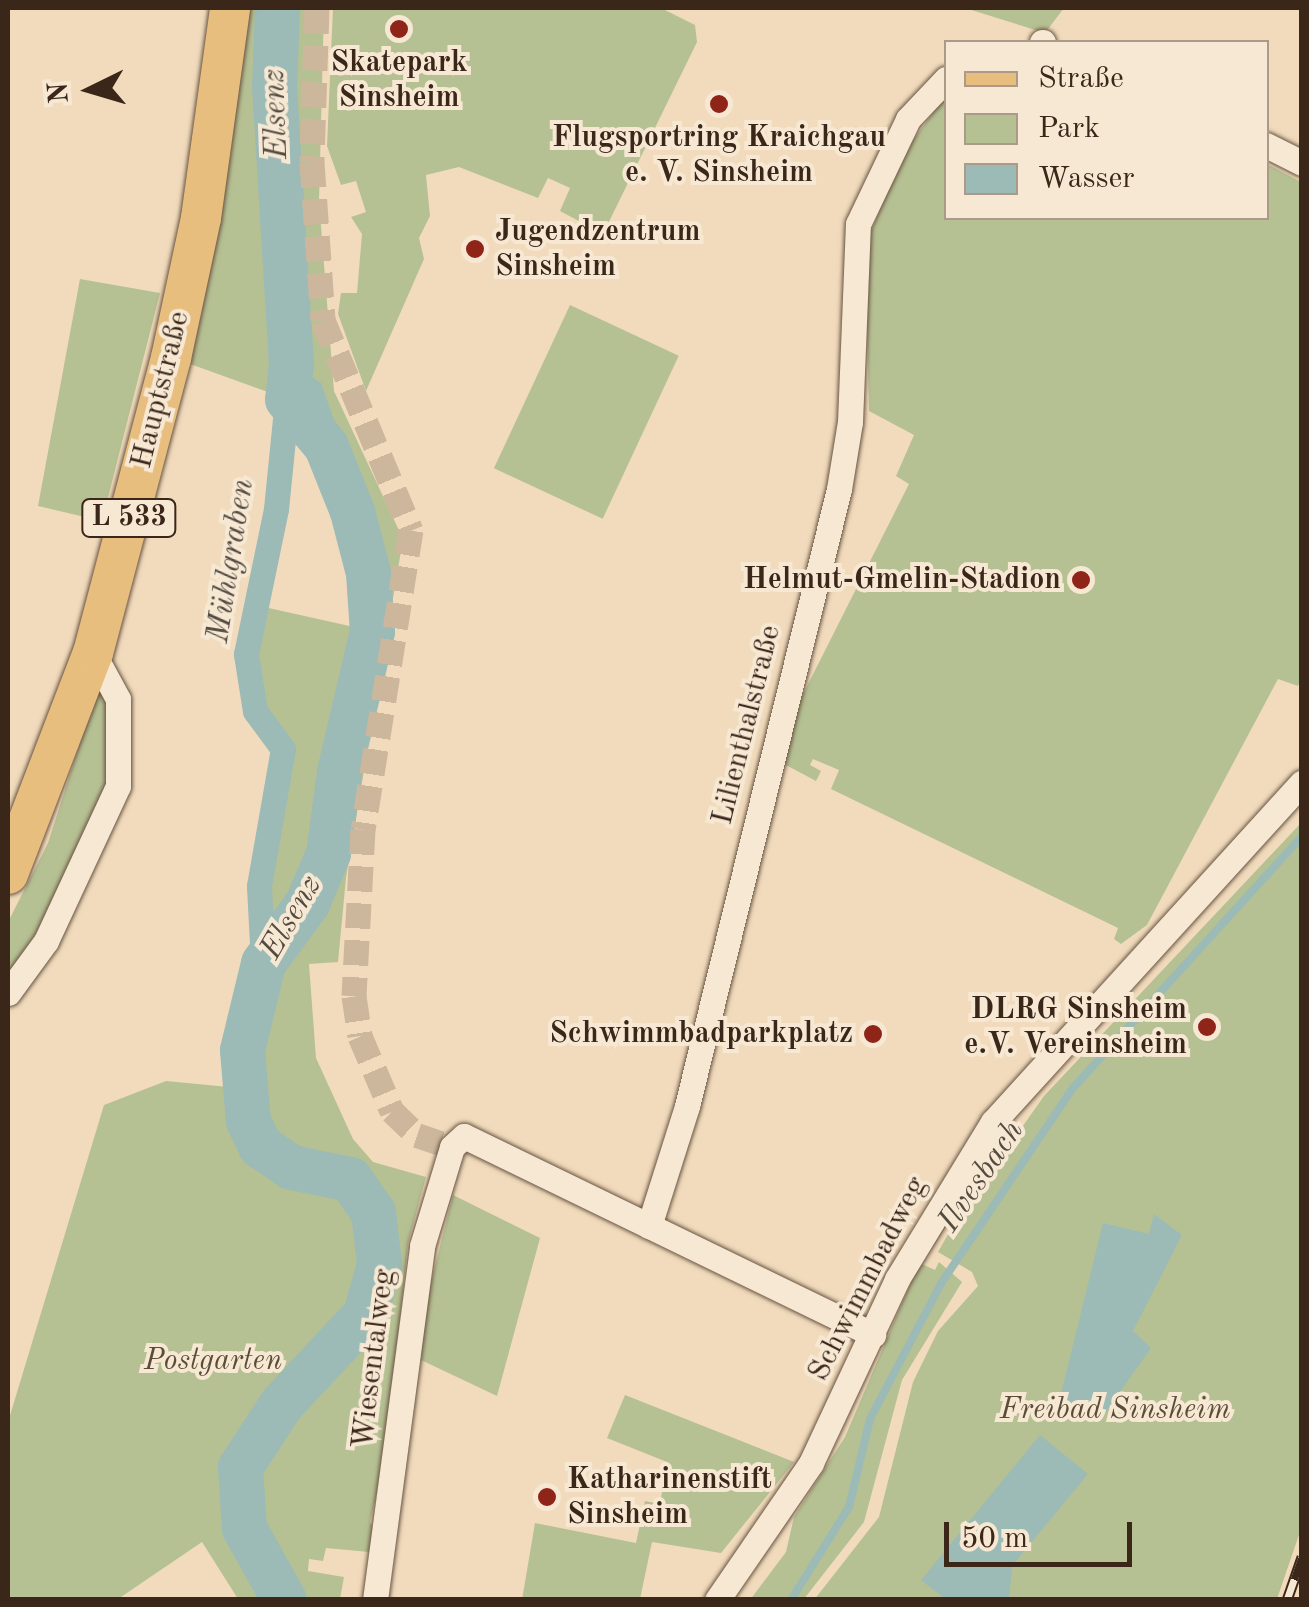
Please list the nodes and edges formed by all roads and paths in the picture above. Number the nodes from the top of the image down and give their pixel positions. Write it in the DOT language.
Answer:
graph roads {
  1 [pos="230,8"];
  2 [pos="944,81"];
  3 [pos="1269,146"];
  4 [pos="1302,163"];
  5 [pos="93,653"];
  6 [pos="1302,783"];
  7 [pos="8,874"];
  8 [pos="8,994"];
  9 [pos="649,1226"];
  10 [pos="873,1335"];
  11 [pos="376,1600"];
  12 [pos="717,1600"];
  1 -- 5 [label="main road, Hauptstraße / L 533"];
  2 -- 9 [label="street, Lilienthalstraße"];
  3 -- 4 [label="street"];
  5 -- 7 [label="main road, Hauptstraße / L 533"];
  5 -- 8 [label="street"];
  6 -- 10 [label="street, Schwimmbadweg"];
  9 -- 10 [label="street"];
  9 -- 11 [label="street, Wiesentalweg"];
  10 -- 12 [label="street, Schwimmbadweg"];
}
